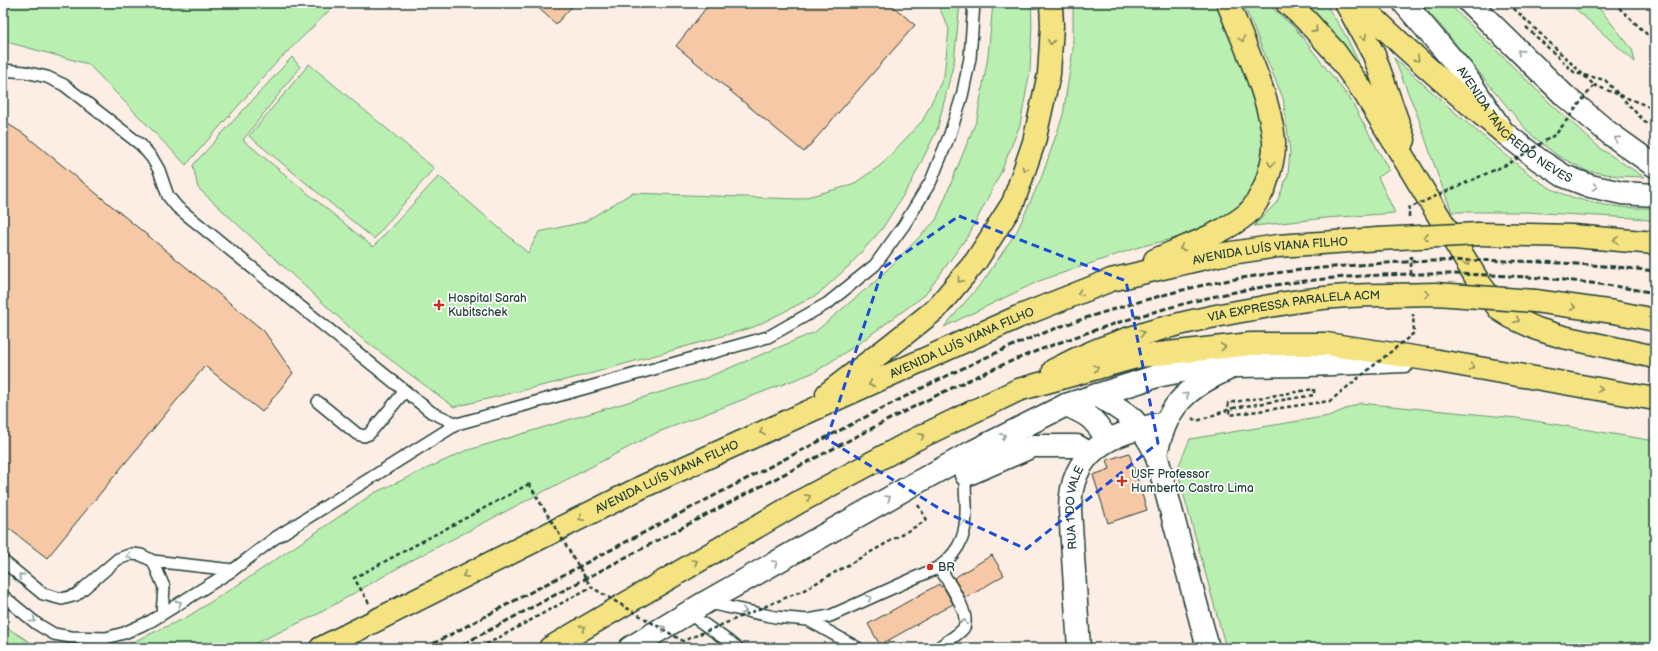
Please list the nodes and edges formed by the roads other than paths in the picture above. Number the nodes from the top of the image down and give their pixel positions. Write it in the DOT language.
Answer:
graph roads {
  1 [pos="974,3"];
  2 [pos="1051,3"];
  3 [pos="1228,3"];
  4 [pos="1287,3"];
  5 [pos="1346,3"];
  6 [pos="1359,3"];
  7 [pos="1404,3"];
  8 [pos="1470,3"];
  9 [pos="3,70"];
  10 [pos="1503,132"];
  11 [pos="1652,164"];
  12 [pos="1424,194"];
  13 [pos="1655,195"];
  14 [pos="1655,244"];
  15 [pos="1111,280"];
  16 [pos="1655,320"];
  17 [pos="1655,357"];
  18 [pos="1433,360"];
  19 [pos="1235,366"];
  20 [pos="1018,390"];
  21 [pos="406,391"];
  22 [pos="1097,395"];
  23 [pos="1655,399"];
  24 [pos="318,402"];
  25 [pos="1066,405"];
  26 [pos="1170,415"];
  27 [pos="798,416"];
  28 [pos="457,424"];
  29 [pos="1142,428"];
  30 [pos="1108,440"];
  31 [pos="974,451"];
  32 [pos="1090,454"];
  33 [pos="1156,454"];
  34 [pos="966,475"];
  35 [pos="3,561"];
  36 [pos="153,561"];
  37 [pos="938,567"];
  38 [pos="232,570"];
  39 [pos="3,596"];
  40 [pos="697,608"];
  41 [pos="162,614"];
  42 [pos="808,620"];
  43 [pos="321,648"];
  44 [pos="550,648"];
  45 [pos="630,648"];
  46 [pos="738,648"];
  47 [pos="858,648"];
  48 [pos="938,648"];
  49 [pos="1079,648"];
  50 [pos="1208,648"];
  1 -- 28 [label="lane"];
  2 -- 27 [label="main road, one-way"];
  3 -- 15 [label="main road, one-way"];
  4 -- 12 [label="main road, one-way"];
  5 -- 12 [label="main road, one-way"];
  6 -- 10 [label="main road, one-way"];
  7 -- 10 [label="main road, AVENIDA TANCREDO NEVES"];
  11 -- 8 [label="main road, one-way"];
  9 -- 21 [label="lane"];
  10 -- 13 [label="main road, AVENIDA TANCREDO NEVES, one-way"];
  12 -- 17 [label="main road, one-way"];
  14 -- 15 [label="main road, AVENIDA LUÍS VIANA FILHO, one-way, bridge"];
  15 -- 27 [label="main road, AVENIDA LUÍS VIANA FILHO, one-way"];
  20 -- 16 [label="main road, VIA EXPRESSA PARALELA ACM, one-way, bridge"];
  18 -- 19 [label="main road"];
  20 -- 18 [label="main road, one-way"];
  18 -- 23 [label="main road, one-way"];
  19 -- 22 [label="main road"];
  26 -- 19 [label="main road, one-way"];
  44 -- 20 [label="main road, one-way"];
  21 -- 24 [label="lane"];
  21 -- 28 [label="lane"];
  22 -- 25 [label="main road"];
  22 -- 29 [label="main road"];
  25 -- 30 [label="main road"];
  31 -- 25 [label="main road, one-way"];
  26 -- 29 [label="main road, RUA 1 DO VALE"];
  26 -- 33 [label="main road"];
  27 -- 43 [label="main road, AVENIDA LUÍS VIANA FILHO, one-way"];
  28 -- 38 [label="lane"];
  29 -- 30 [label="main road, RUA 1 DO VALE"];
  29 -- 33 [label="main road"];
  30 -- 32 [label="main road, RUA 1 DO VALE"];
  31 -- 34 [label="lane"];
  40 -- 31 [label="main road, one-way"];
  32 -- 34 [label="main road"];
  32 -- 49 [label="main road, RUA 1 DO VALE"];
  33 -- 50 [label="main road"];
  37 -- 34 [label="lane, one-way"];
  36 -- 35 [label="lane, one-way"];
  36 -- 38 [label="lane"];
  36 -- 41 [label="lane"];
  42 -- 37 [label="lane, one-way"];
  48 -- 37 [label="lane, one-way"];
  41 -- 38 [label="lane, one-way"];
  39 -- 41 [label="lane, one-way"];
  40 -- 42 [label="lane, one-way"];
  45 -- 40 [label="main road, one-way"];
  40 -- 46 [label="lane"];
  42 -- 47 [label="lane"];
}
